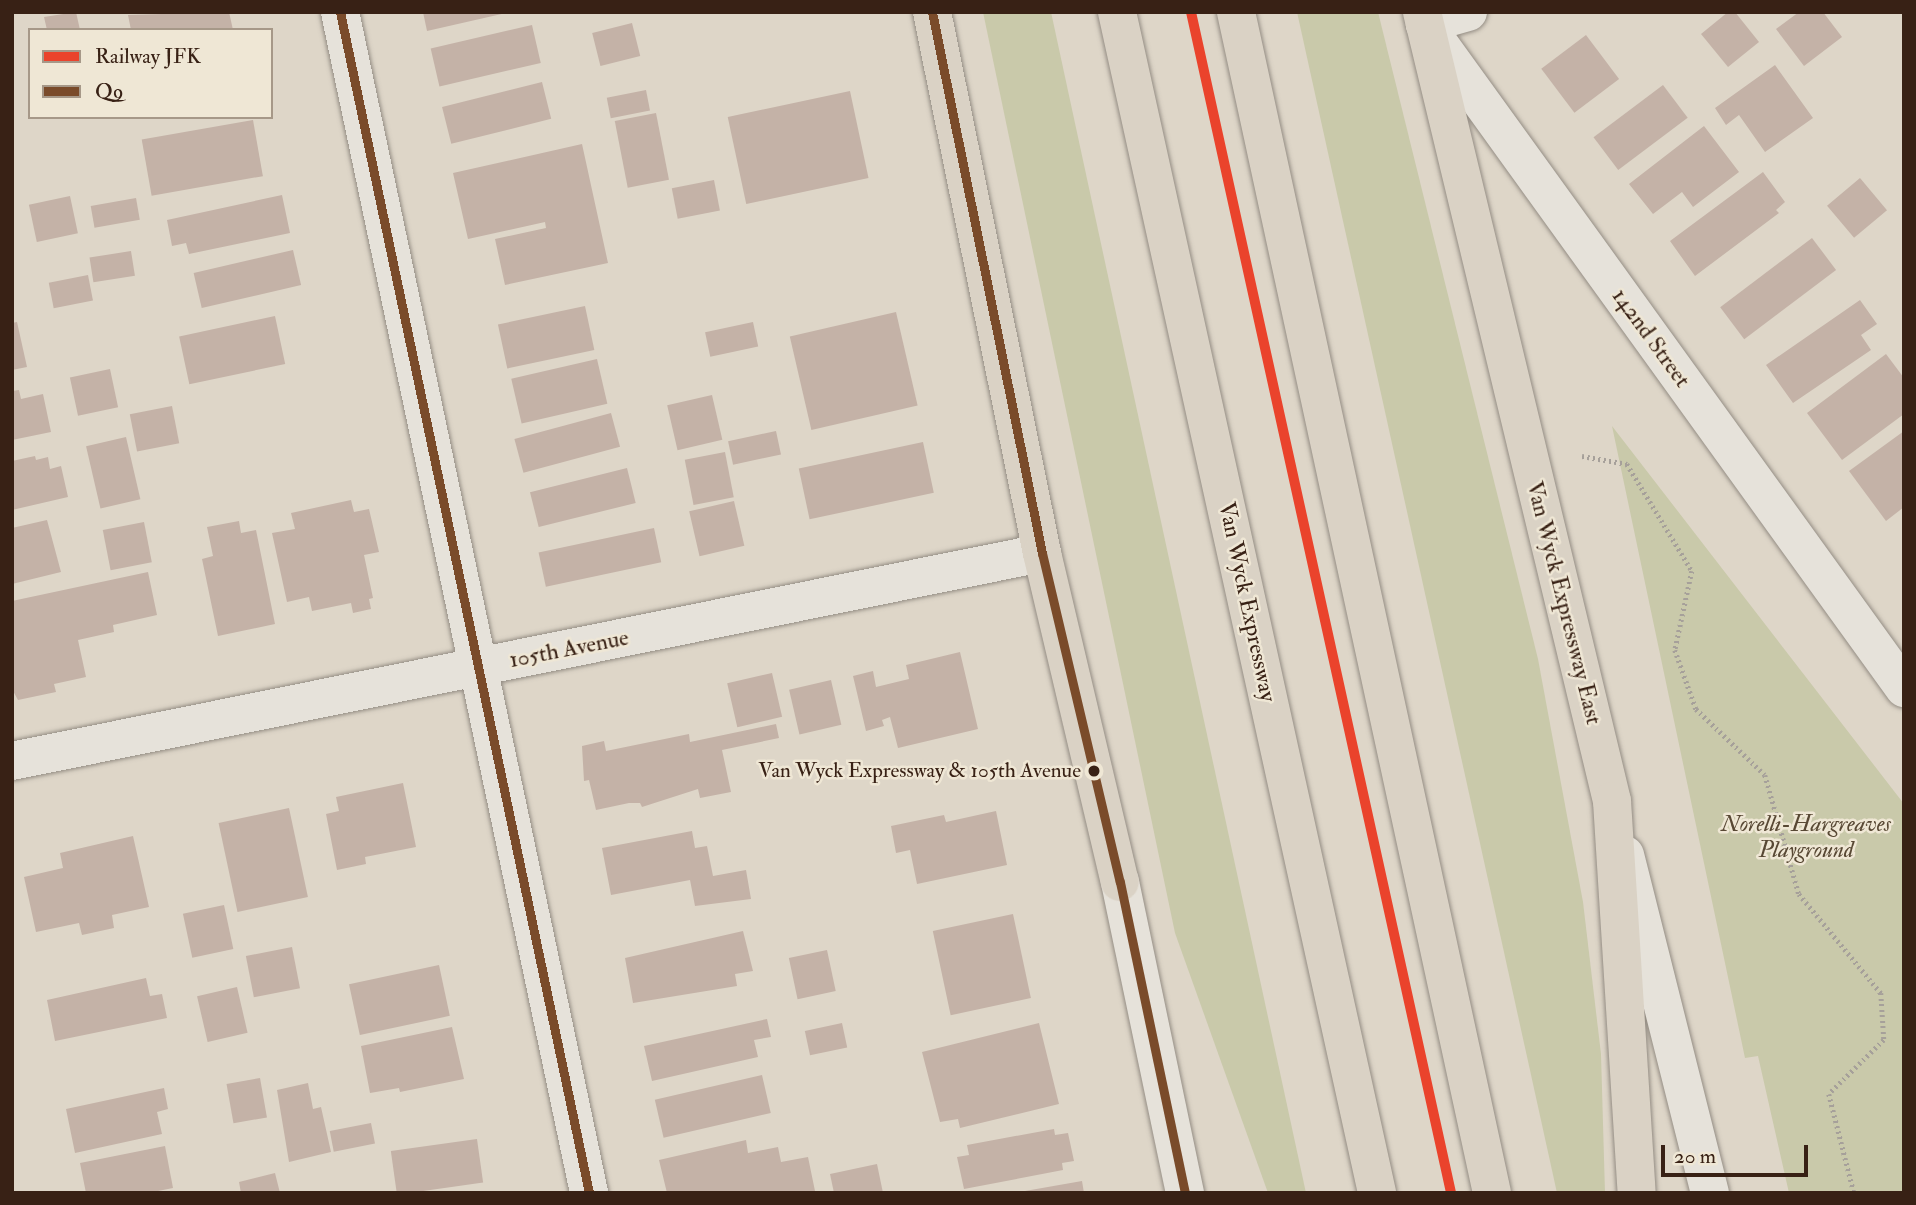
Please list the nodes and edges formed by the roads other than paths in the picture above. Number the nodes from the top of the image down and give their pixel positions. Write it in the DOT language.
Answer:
graph roads {
  1 [pos="340,12"];
  2 [pos="932,12"];
  3 [pos="1117,12"];
  4 [pos="1236,12"];
  5 [pos="1468,12"];
  6 [pos="1423,18"];
  7 [pos="1042,553"];
  8 [pos="475,668"];
  9 [pos="1904,688"];
  10 [pos="12,761"];
  11 [pos="1612,801"];
  12 [pos="1120,882"];
  13 [pos="589,1193"];
  14 [pos="1185,1193"];
  15 [pos="1377,1193"];
  16 [pos="1492,1193"];
  17 [pos="1637,1193"];
  18 [pos="1710,1193"];
  1 -- 8 [label="street"];
  2 -- 7 [label="main road"];
  3 -- 15 [label="main road, Van Wyck Expressway"];
  4 -- 16 [label="main road"];
  5 -- 6 [label="street"];
  6 -- 9 [label="street, 142nd Street"];
  6 -- 11 [label="main road, Van Wyck Expressway East"];
  7 -- 8 [label="street, 105th Avenue"];
  7 -- 12 [label="main road"];
  8 -- 10 [label="street, 105th Avenue"];
  8 -- 13 [label="street"];
  11 -- 17 [label="main road"];
  11 -- 18 [label="street, Van Wyck Expressway East"];
  12 -- 14 [label="street"];
}
